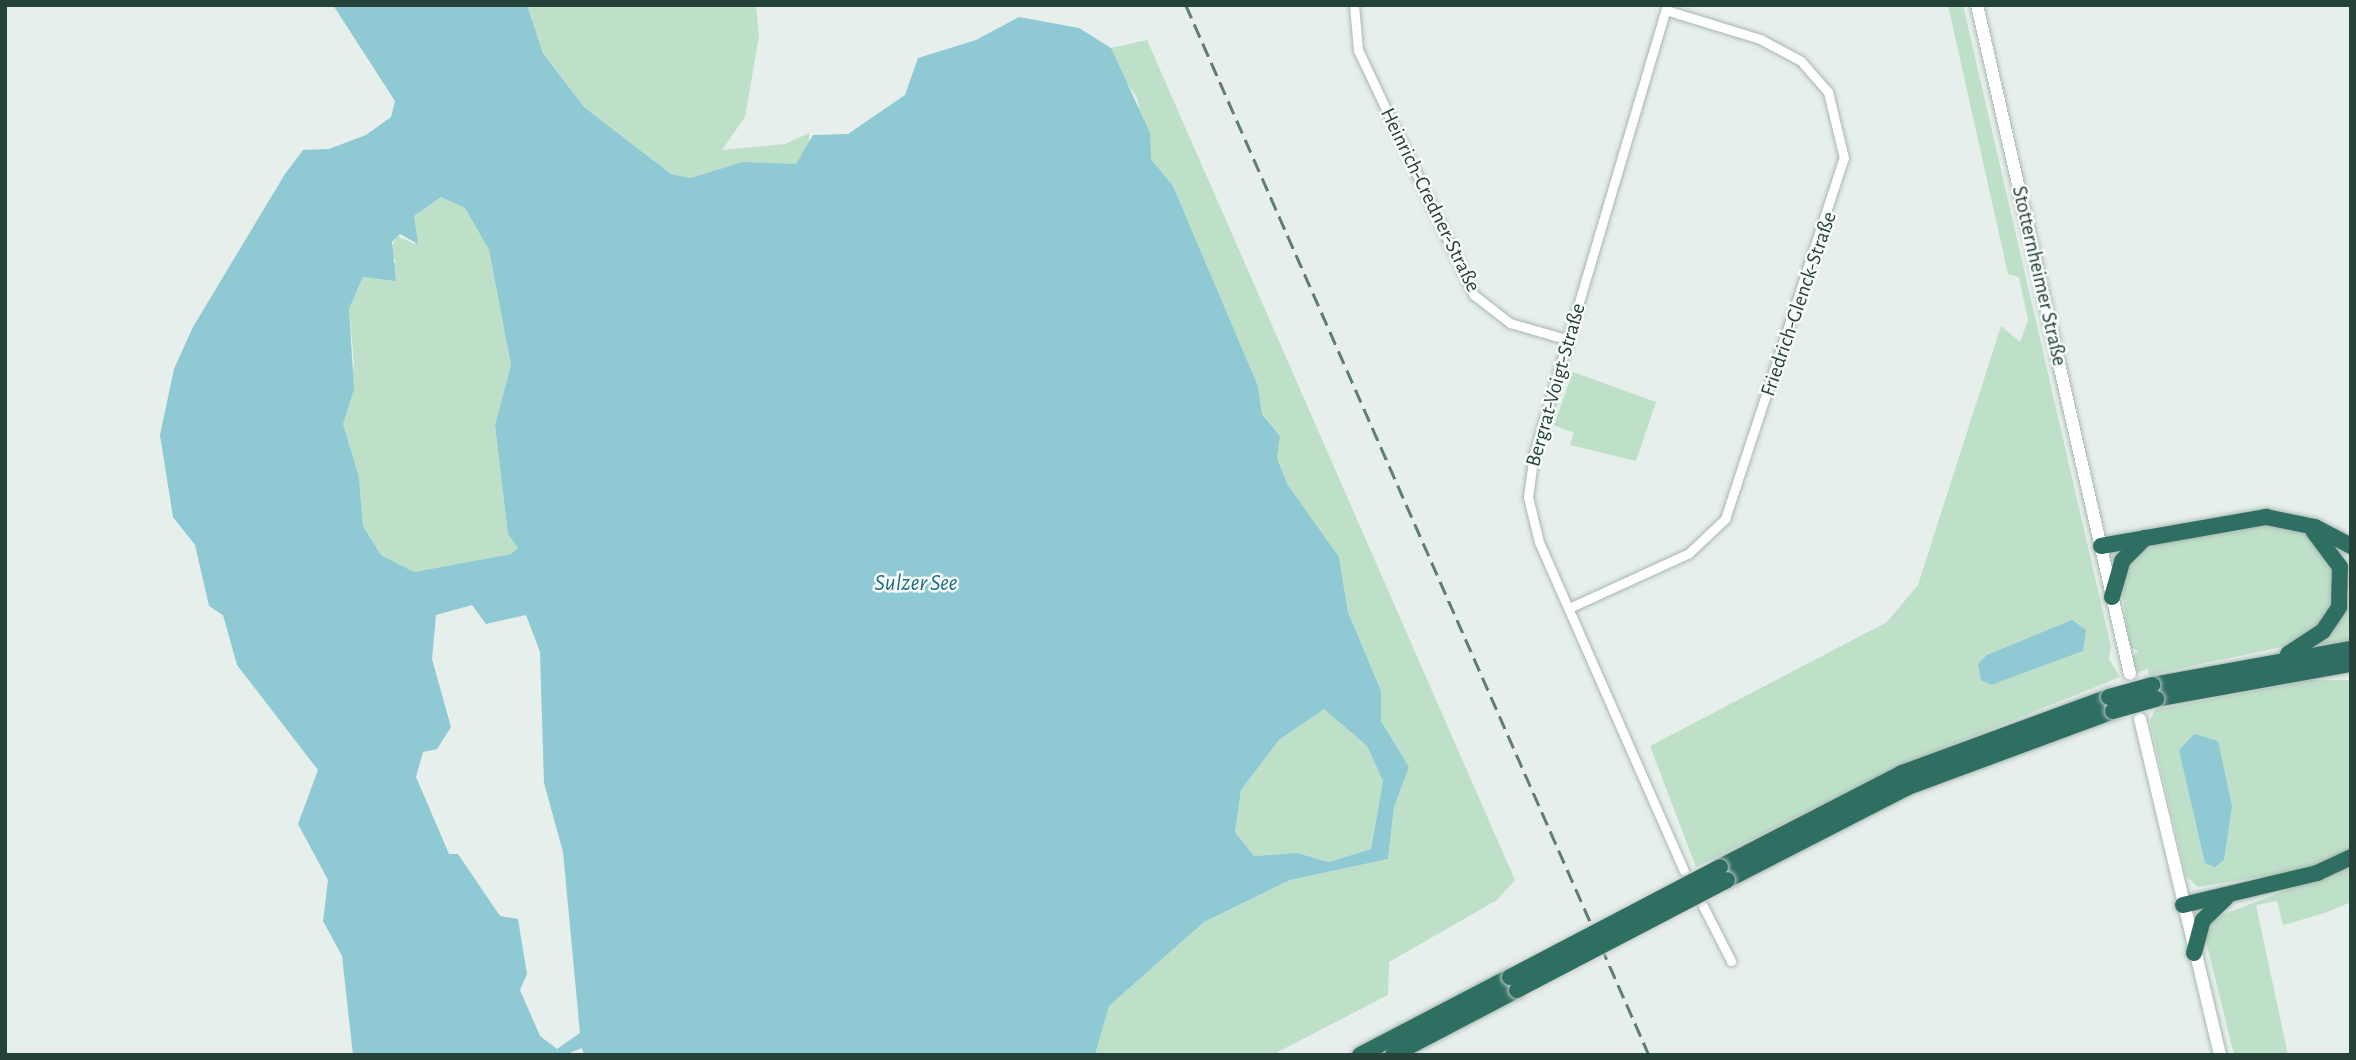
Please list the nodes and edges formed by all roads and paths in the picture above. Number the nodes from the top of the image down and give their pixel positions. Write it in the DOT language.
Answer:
graph roads {
  1 [pos="1354,5"];
  2 [pos="1977,5"];
  3 [pos="1666,7"];
  4 [pos="1569,340"];
  5 [pos="2300,523"];
  6 [pos="2147,537"];
  7 [pos="2101,546"];
  8 [pos="2351,546"];
  9 [pos="2112,597"];
  10 [pos="1569,608"];
  11 [pos="2351,649"];
  12 [pos="2279,658"];
  13 [pos="2351,664"];
  14 [pos="2313,668"];
  15 [pos="2130,674"];
  16 [pos="2351,676"];
  17 [pos="2154,692"];
  18 [pos="2140,719"];
  19 [pos="2351,857"];
  20 [pos="1684,870"];
  21 [pos="2228,896"];
  22 [pos="2183,905"];
  23 [pos="1703,906"];
  24 [pos="2194,953"];
  25 [pos="1731,961"];
  26 [pos="1514,984"];
  27 [pos="2216,1051"];
  28 [pos="1360,1055"];
  29 [pos="1392,1055"];
  1 -- 4 [label="street, Heinrich-Credner-Straße"];
  2 -- 7 [label="main road, Stotternheimer Straße"];
  3 -- 4 [label="street, Bergrat-Voigt-Straße"];
  3 -- 10 [label="street, Friedrich-Glenck-Straße"];
  4 -- 10 [label="street, Bergrat-Voigt-Straße"];
  5 -- 6 [label="highway"];
  5 -- 8 [label="highway"];
  5 -- 12 [label="highway"];
  6 -- 7 [label="highway"];
  6 -- 9 [label="highway"];
  7 -- 9 [label="main road, Stotternheimer Straße"];
  9 -- 15 [label="main road, Stotternheimer Straße"];
  10 -- 20 [label="street, Bergrat-Voigt-Straße"];
  11 -- 12 [label="highway"];
  12 -- 17 [label="highway"];
  13 -- 14 [label="highway"];
  14 -- 16 [label="highway"];
  14 -- 17 [label="highway"];
  17 -- 26 [label="highway, bridge"];
  18 -- 22 [label="main road"];
  19 -- 21 [label="highway"];
  21 -- 22 [label="highway"];
  21 -- 24 [label="highway"];
  22 -- 24 [label="main road"];
  23 -- 25 [label="street"];
  24 -- 27 [label="main road"];
  26 -- 28 [label="highway"];
  26 -- 29 [label="highway"];
}
